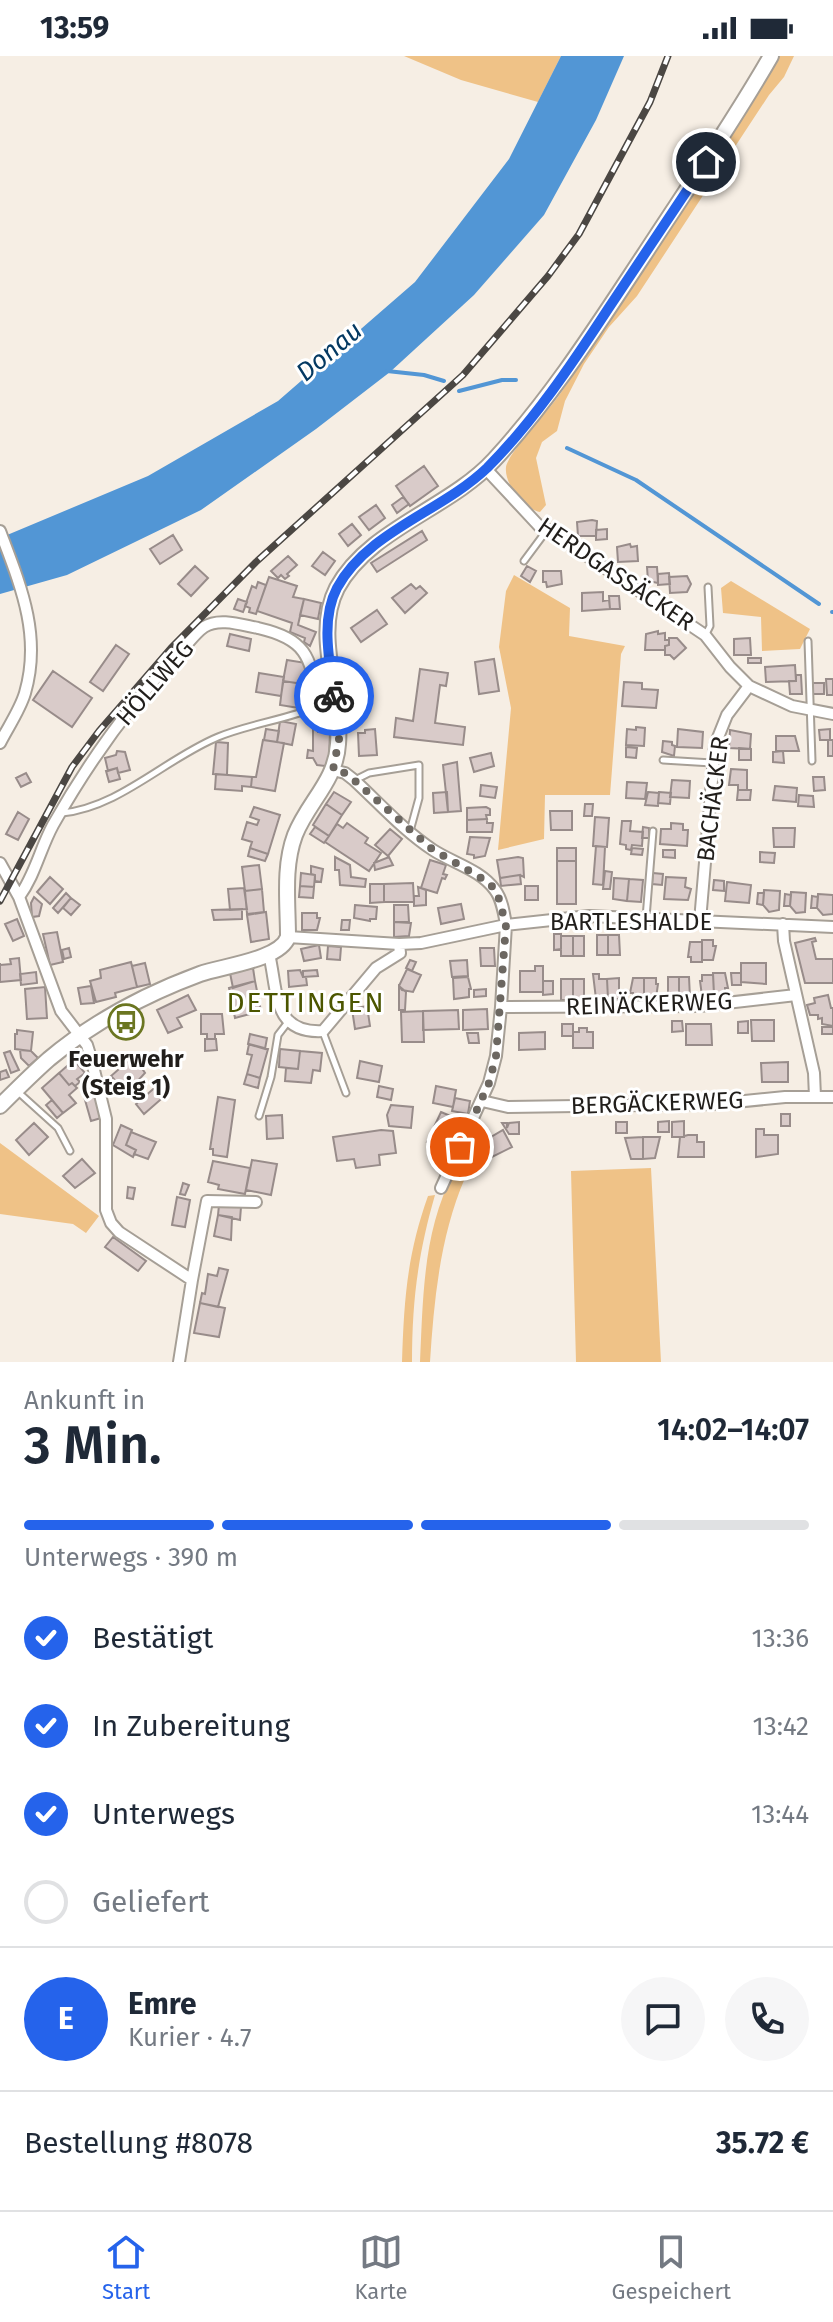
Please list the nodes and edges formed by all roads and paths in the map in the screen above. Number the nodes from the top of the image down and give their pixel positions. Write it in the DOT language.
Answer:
graph roads {
  1 [pos="771,56"];
  2 [pos="486,469"];
  3 [pos="547,529"];
  4 [pos="0,531"];
  5 [pos="524,561"];
  6 [pos="708,587"];
  7 [pos="705,635"];
  8 [pos="808,641"];
  9 [pos="749,686"];
  10 [pos="335,704"];
  11 [pos="319,706"];
  12 [pos="811,711"];
  13 [pos="833,714"];
  14 [pos="0,743"];
  15 [pos="663,760"];
  16 [pos="812,761"];
  17 [pos="713,763"];
  18 [pos="333,770"];
  19 [pos="354,780"];
  20 [pos="61,813"];
  21 [pos="653,831"];
  22 [pos="409,832"];
  23 [pos="1,870"];
  24 [pos="19,897"];
  25 [pos="646,919"];
  26 [pos="700,921"];
  27 [pos="783,924"];
  28 [pos="506,925"];
  29 [pos="833,927"];
  30 [pos="288,937"];
  31 [pos="399,944"];
  32 [pos="269,954"];
  33 [pos="796,995"];
  34 [pos="501,1007"];
  35 [pos="288,1022"];
  36 [pos="323,1031"];
  37 [pos="80,1035"];
  38 [pos="16,1091"];
  39 [pos="346,1093"];
  40 [pos="815,1097"];
  41 [pos="833,1097"];
  42 [pos="482,1101"];
  43 [pos="0,1106"];
  44 [pos="259,1116"];
  45 [pos="70,1151"];
  46 [pos="441,1188"];
  47 [pos="256,1202"];
  48 [pos="192,1280"];
  49 [pos="179,1362"];
  1 -- 2 [label="main road"];
  2 -- 3 [label="street, HERDGASSÄCKER"];
  2 -- 10 [label="main road"];
  3 -- 5 [label="lane"];
  3 -- 7 [label="street, HERDGASSÄCKER"];
  4 -- 14 [label="street"];
  6 -- 7 [label="lane"];
  7 -- 9 [label="street, HERDGASSÄCKER"];
  8 -- 12 [label="lane"];
  9 -- 12 [label="street, HERDGASSÄCKER"];
  9 -- 17 [label="street, BACHÄCKER"];
  10 -- 11 [label="street"];
  10 -- 18 [label="main road"];
  11 -- 20 [label="lane"];
  11 -- 20 [label="street, HÖLLWEG"];
  12 -- 13 [label="street, HERDGASSÄCKER"];
  12 -- 16 [label="lane"];
  15 -- 17 [label="lane"];
  17 -- 26 [label="street, BACHÄCKER"];
  18 -- 19 [label="street"];
  18 -- 30 [label="main road"];
  19 -- 22 [label="street"];
  19 -- 22 [label="lane"];
  20 -- 24 [label="street, HÖLLWEG"];
  21 -- 25 [label="lane"];
  22 -- 28 [label="street"];
  23 -- 24 [label="street"];
  24 -- 37 [label="street"];
  25 -- 26 [label="street, BARTLESHALDE"];
  25 -- 28 [label="street, BARTLESHALDE"];
  26 -- 27 [label="street, BARTLESHALDE"];
  27 -- 29 [label="street, BARTLESHALDE"];
  27 -- 33 [label="street"];
  28 -- 31 [label="street, BARTLESHALDE"];
  28 -- 34 [label="street"];
  30 -- 31 [label="street, BARTLESHALDE"];
  30 -- 32 [label="main road"];
  31 -- 36 [label="street"];
  32 -- 35 [label="street"];
  32 -- 37 [label="main road"];
  33 -- 34 [label="street, REINÄCKERWEG"];
  33 -- 40 [label="street"];
  34 -- 42 [label="street"];
  35 -- 36 [label="street"];
  35 -- 44 [label="lane"];
  36 -- 39 [label="lane"];
  37 -- 38 [label="main road"];
  37 -- 48 [label="street"];
  38 -- 43 [label="main road"];
  38 -- 45 [label="lane"];
  40 -- 41 [label="street, BERGÄCKERWEG"];
  40 -- 42 [label="street, BERGÄCKERWEG"];
  42 -- 46 [label="street"];
  47 -- 48 [label="street"];
  48 -- 49 [label="street"];
}
